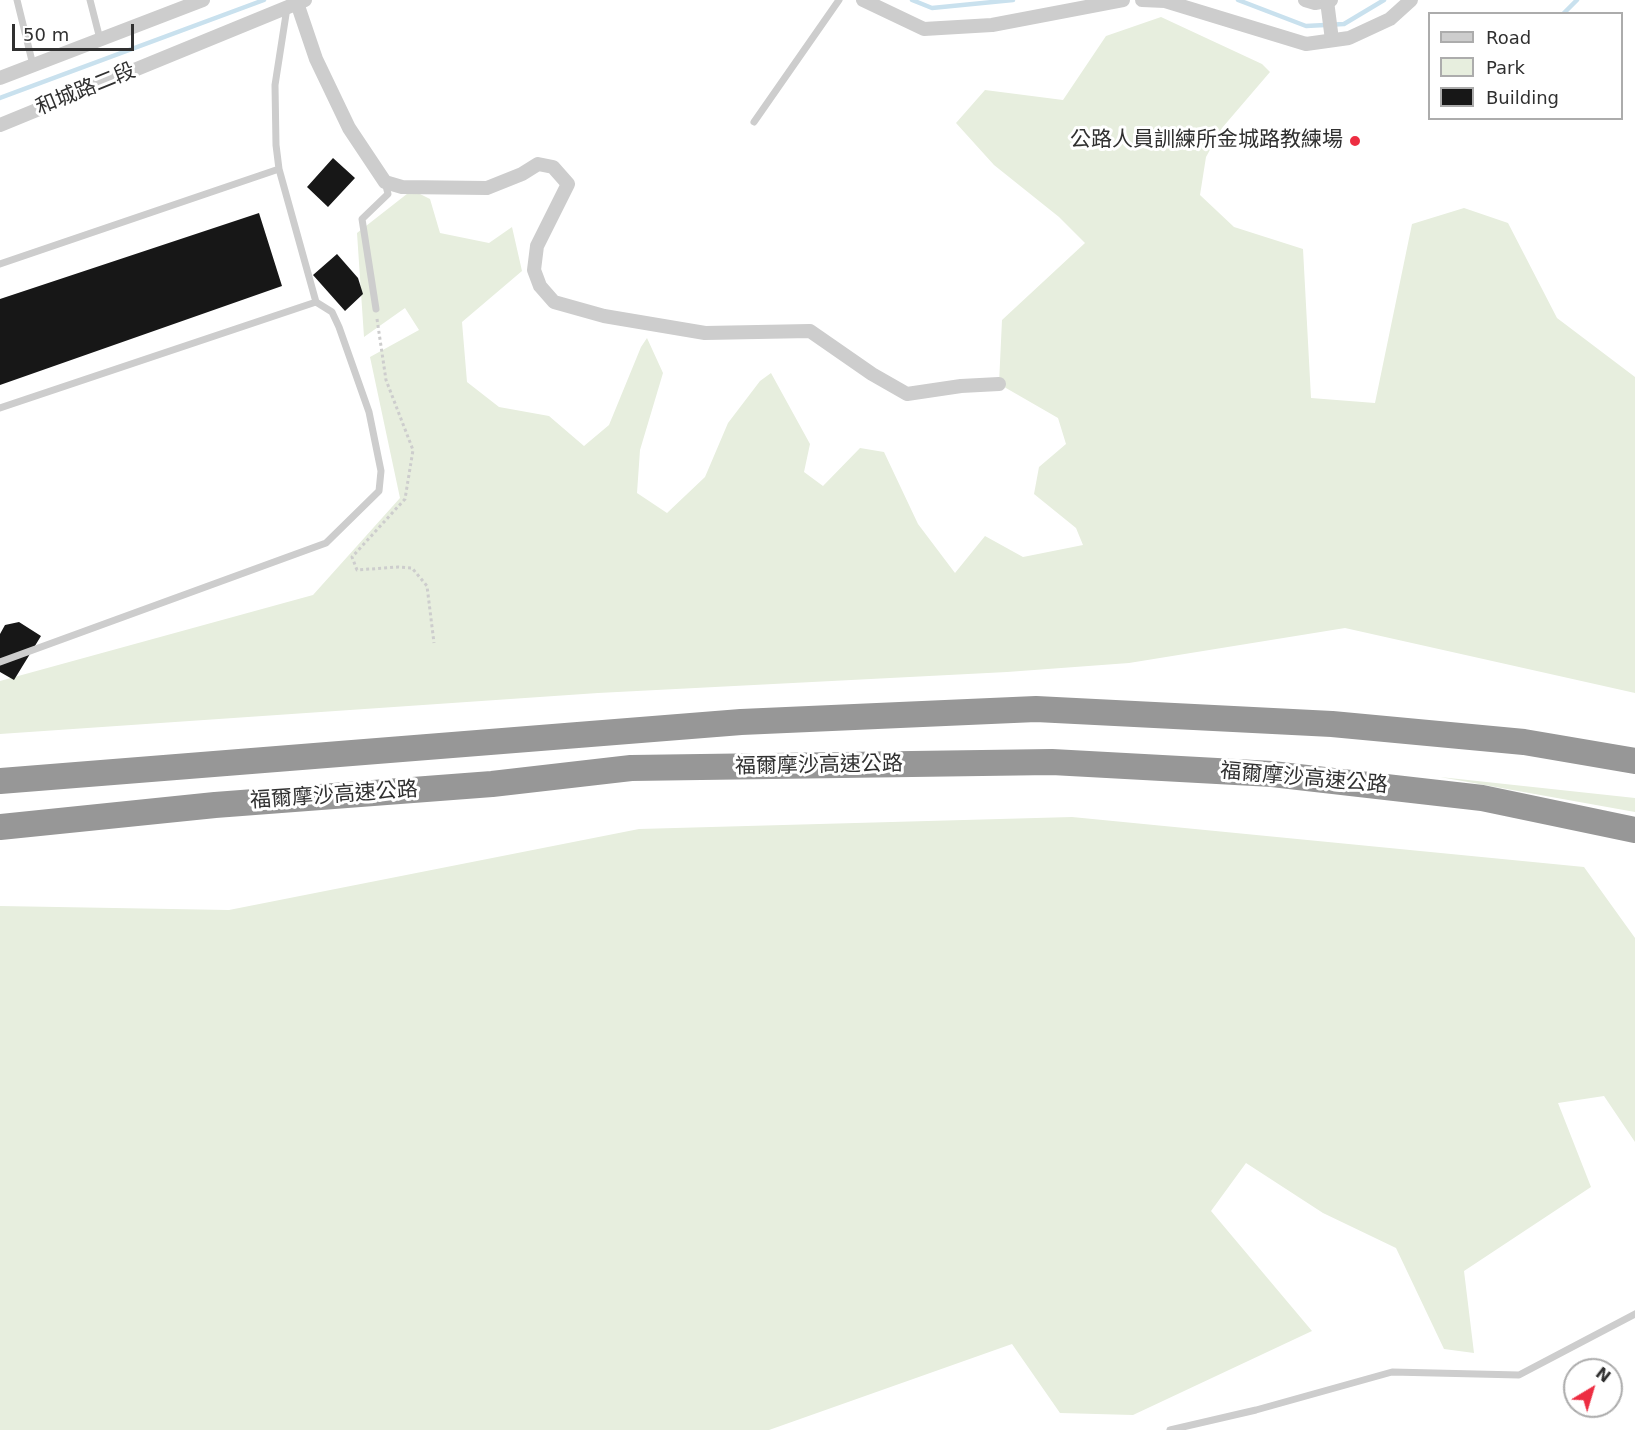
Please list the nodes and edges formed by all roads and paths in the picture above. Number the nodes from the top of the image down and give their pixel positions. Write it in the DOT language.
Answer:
graph roads {
  1 [pos="17,0"];
  2 [pos="90,0"];
  3 [pos="839,0"];
  4 [pos="863,0"];
  5 [pos="1123,0"];
  6 [pos="1142,0"];
  7 [pos="1305,0"];
  8 [pos="1328,0"];
  9 [pos="1411,0"];
  10 [pos="196,1"];
  11 [pos="297,3"];
  12 [pos="173,5"];
  13 [pos="100,39"];
  14 [pos="1332,40"];
  15 [pos="33,65"];
  16 [pos="0,78"];
  17 [pos="753,122"];
  18 [pos="0,125"];
  19 [pos="279,169"];
  20 [pos="385,182"];
  21 [pos="0,264"];
  22 [pos="316,302"];
  23 [pos="376,309"];
  24 [pos="999,384"];
  25 [pos="0,408"];
  26 [pos="434,643"];
  27 [pos="0,662"];
  28 [pos="1635,761"];
  29 [pos="0,781"];
  30 [pos="0,827"];
  31 [pos="1635,830"];
  32 [pos="1635,1314"];
  33 [pos="1170,1430"];
  1 -- 15 [label="lane"];
  2 -- 13 [label="lane"];
  3 -- 17 [label="lane"];
  4 -- 5 [label="street"];
  6 -- 14 [label="street"];
  7 -- 8 [label="street"];
  8 -- 14 [label="street, bridge"];
  9 -- 14 [label="street"];
  10 -- 12 [label="street, 和城路二段"];
  11 -- 18 [label="street, 和城路二段"];
  11 -- 19 [label="lane"];
  11 -- 20 [label="street"];
  12 -- 13 [label="street, 和城路二段"];
  13 -- 15 [label="street, 和城路二段"];
  15 -- 16 [label="street, 和城路二段"];
  19 -- 21 [label="lane"];
  19 -- 22 [label="lane"];
  20 -- 23 [label="lane"];
  20 -- 24 [label="street"];
  22 -- 25 [label="lane"];
  22 -- 27 [label="lane"];
  23 -- 26 [label="path"];
  28 -- 29 [label="highway, 福爾摩沙高速公路"];
  30 -- 31 [label="highway, 福爾摩沙高速公路"];
  32 -- 33 [label="lane"];
}
